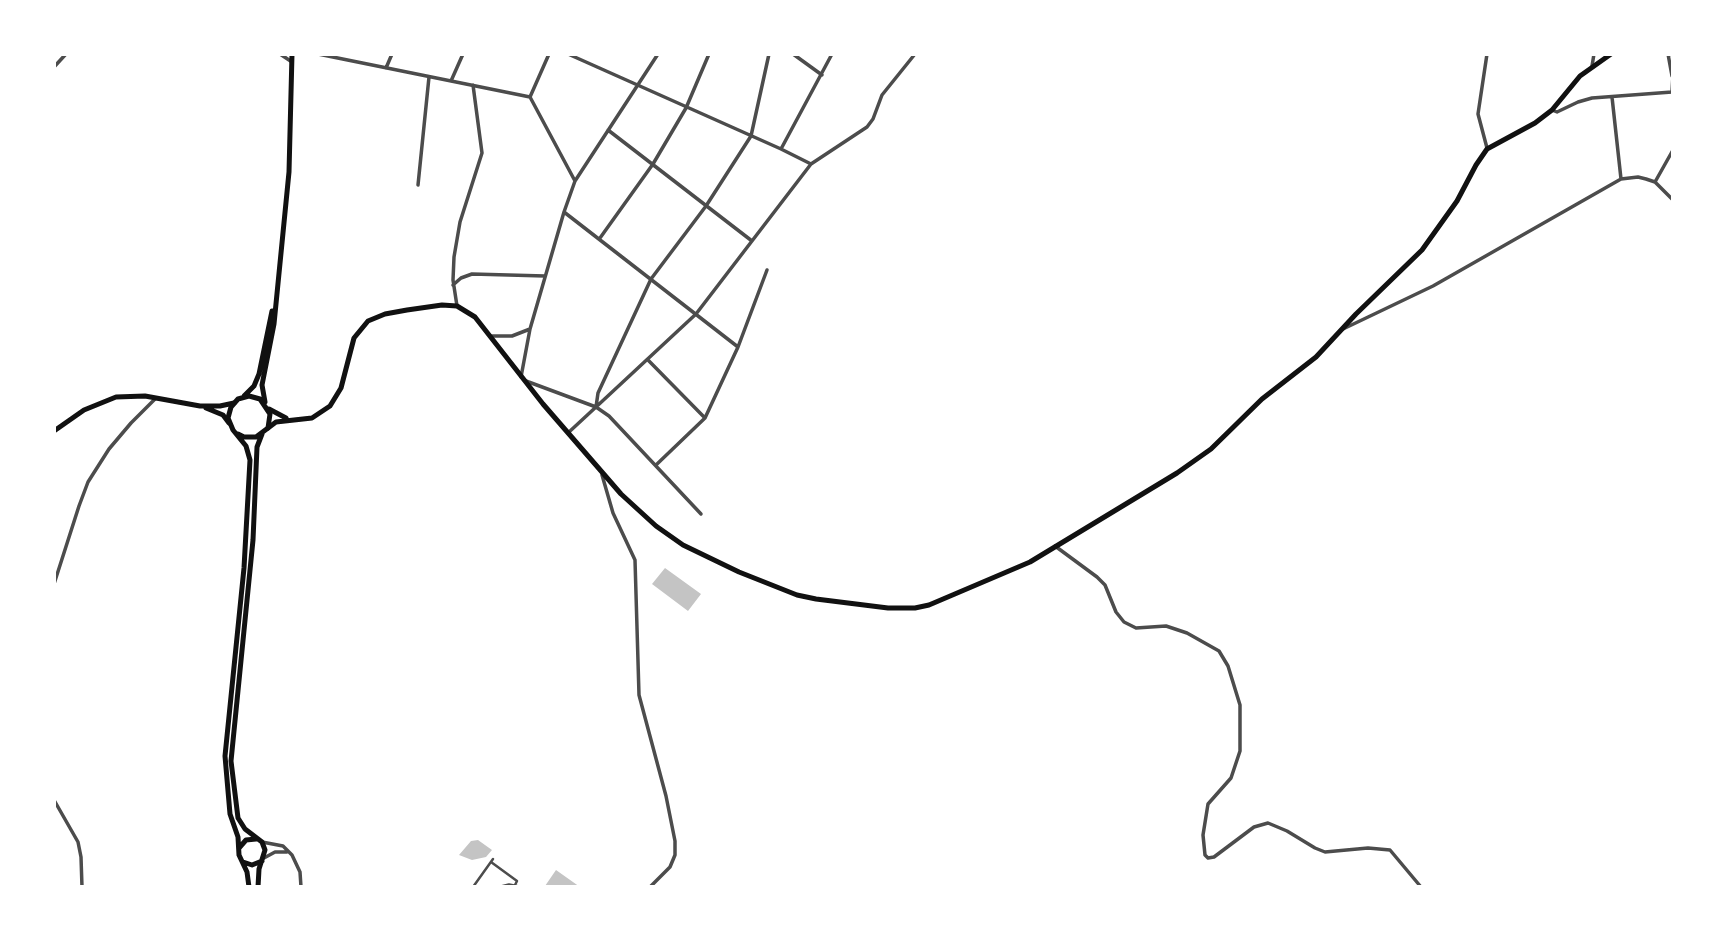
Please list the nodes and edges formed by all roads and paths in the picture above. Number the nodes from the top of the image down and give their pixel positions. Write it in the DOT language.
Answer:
graph roads {
  1 [pos="66,54"];
  2 [pos="280,54"];
  3 [pos="292,54"];
  4 [pos="318,54"];
  5 [pos="392,54"];
  6 [pos="463,54"];
  7 [pos="549,54"];
  8 [pos="568,54"];
  9 [pos="658,54"];
  10 [pos="709,54"];
  11 [pos="769,54"];
  12 [pos="793,54"];
  13 [pos="832,54"];
  14 [pos="915,54"];
  15 [pos="1487,54"];
  16 [pos="1594,54"];
  17 [pos="1611,54"];
  18 [pos="1671,54"];
  19 [pos="292,62"];
  20 [pos="1592,66"];
  21 [pos="54,67"];
  22 [pos="386,68"];
  23 [pos="822,75"];
  24 [pos="1672,75"];
  25 [pos="429,77"];
  26 [pos="451,81"];
  27 [pos="472,86"];
  28 [pos="638,86"];
  29 [pos="1672,92"];
  30 [pos="530,97"];
  31 [pos="1612,97"];
  32 [pos="1673,100"];
  33 [pos="686,108"];
  34 [pos="1552,110"];
  35 [pos="608,130"];
  36 [pos="751,135"];
  37 [pos="781,149"];
  38 [pos="1487,149"];
  39 [pos="1673,150"];
  40 [pos="653,164"];
  41 [pos="811,164"];
  42 [pos="1621,179"];
  43 [pos="575,181"];
  44 [pos="1655,182"];
  45 [pos="418,185"];
  46 [pos="1673,200"];
  47 [pos="706,206"];
  48 [pos="564,212"];
  49 [pos="599,239"];
  50 [pos="752,241"];
  51 [pos="767,270"];
  52 [pos="545,276"];
  53 [pos="651,279"];
  54 [pos="453,285"];
  55 [pos="274,301"];
  56 [pos="457,306"];
  57 [pos="696,314"];
  58 [pos="530,329"];
  59 [pos="1342,330"];
  60 [pos="491,335"];
  61 [pos="738,347"];
  62 [pos="648,360"];
  63 [pos="522,379"];
  64 [pos="157,397"];
  65 [pos="243,397"];
  66 [pos="234,403"];
  67 [pos="200,405"];
  68 [pos="267,406"];
  69 [pos="596,407"];
  70 [pos="705,418"];
  71 [pos="289,419"];
  72 [pos="229,423"];
  73 [pos="268,428"];
  74 [pos="54,431"];
  75 [pos="567,433"];
  76 [pos="262,434"];
  77 [pos="238,435"];
  78 [pos="656,465"];
  79 [pos="601,473"];
  80 [pos="701,514"];
  81 [pos="1055,546"];
  82 [pos="54,584"];
  83 [pos="54,800"];
  84 [pos="259,841"];
  85 [pos="239,848"];
  86 [pos="289,852"];
  87 [pos="263,860"];
  88 [pos="243,862"];
  89 [pos="517,886"];
  90 [pos="82,887"];
  91 [pos="250,887"];
  92 [pos="258,887"];
  93 [pos="301,887"];
  94 [pos="473,887"];
  95 [pos="501,887"];
  96 [pos="650,887"];
  97 [pos="1421,887"];
  1 -- 21 [label="street"];
  2 -- 19 [label="street"];
  3 -- 19 [label="main road"];
  4 -- 22 [label="street"];
  5 -- 22 [label="street"];
  6 -- 26 [label="street"];
  7 -- 30 [label="street"];
  8 -- 28 [label="street"];
  9 -- 28 [label="street"];
  10 -- 33 [label="street"];
  11 -- 36 [label="street"];
  12 -- 23 [label="street"];
  13 -- 23 [label="street"];
  14 -- 41 [label="street"];
  15 -- 38 [label="street"];
  16 -- 20 [label="street"];
  17 -- 20 [label="main road"];
  18 -- 24 [label="street"];
  19 -- 55 [label="main road"];
  20 -- 34 [label="main road"];
  22 -- 25 [label="street"];
  23 -- 37 [label="street"];
  24 -- 29 [label="street"];
  25 -- 26 [label="street"];
  25 -- 45 [label="street"];
  26 -- 27 [label="street"];
  27 -- 30 [label="street"];
  27 -- 54 [label="street"];
  28 -- 33 [label="street"];
  28 -- 35 [label="street"];
  29 -- 31 [label="street"];
  29 -- 32 [label="street"];
  30 -- 43 [label="street"];
  31 -- 34 [label="street"];
  31 -- 42 [label="street"];
  33 -- 36 [label="street"];
  33 -- 40 [label="street"];
  34 -- 38 [label="main road"];
  35 -- 40 [label="street"];
  35 -- 43 [label="street"];
  36 -- 37 [label="street"];
  36 -- 47 [label="street"];
  37 -- 41 [label="street"];
  38 -- 59 [label="main road"];
  39 -- 44 [label="street"];
  40 -- 47 [label="street"];
  40 -- 49 [label="street"];
  41 -- 50 [label="street"];
  42 -- 44 [label="street"];
  42 -- 59 [label="street"];
  43 -- 48 [label="street"];
  44 -- 46 [label="street"];
  47 -- 50 [label="street"];
  47 -- 53 [label="street"];
  48 -- 49 [label="street"];
  48 -- 52 [label="street"];
  49 -- 53 [label="street"];
  50 -- 57 [label="street"];
  51 -- 61 [label="street"];
  52 -- 54 [label="street"];
  52 -- 58 [label="street"];
  53 -- 57 [label="street"];
  53 -- 69 [label="street"];
  54 -- 56 [label="street"];
  55 -- 65 [label="main road"];
  55 -- 68 [label="main road"];
  56 -- 60 [label="main road"];
  56 -- 71 [label="main road"];
  57 -- 61 [label="street"];
  57 -- 62 [label="street"];
  58 -- 60 [label="street"];
  58 -- 63 [label="street"];
  59 -- 81 [label="main road"];
  60 -- 63 [label="main road"];
  61 -- 70 [label="street"];
  62 -- 69 [label="street"];
  62 -- 70 [label="street"];
  63 -- 69 [label="street"];
  63 -- 75 [label="main road"];
  64 -- 67 [label="main road"];
  64 -- 74 [label="main road"];
  64 -- 82 [label="street"];
  65 -- 66 [label="main road"];
  65 -- 68 [label="main road"];
  66 -- 67 [label="main road"];
  66 -- 72 [label="main road"];
  67 -- 72 [label="main road"];
  68 -- 71 [label="main road"];
  68 -- 73 [label="main road"];
  69 -- 75 [label="street"];
  69 -- 78 [label="street"];
  70 -- 78 [label="street"];
  71 -- 73 [label="main road"];
  72 -- 77 [label="main road"];
  73 -- 76 [label="main road"];
  75 -- 79 [label="main road"];
  76 -- 77 [label="main road"];
  76 -- 84 [label="main road"];
  77 -- 85 [label="main road"];
  78 -- 80 [label="street"];
  79 -- 81 [label="main road"];
  79 -- 96 [label="street"];
  81 -- 97 [label="street"];
  83 -- 90 [label="street"];
  84 -- 85 [label="main road"];
  84 -- 86 [label="street"];
  84 -- 87 [label="main road"];
  85 -- 88 [label="main road"];
  86 -- 87 [label="street"];
  86 -- 93 [label="street"];
  87 -- 88 [label="main road"];
  87 -- 92 [label="main road"];
  88 -- 91 [label="main road"];
  89 -- 94 [label="street"];
  89 -- 95 [label="street"];
}
